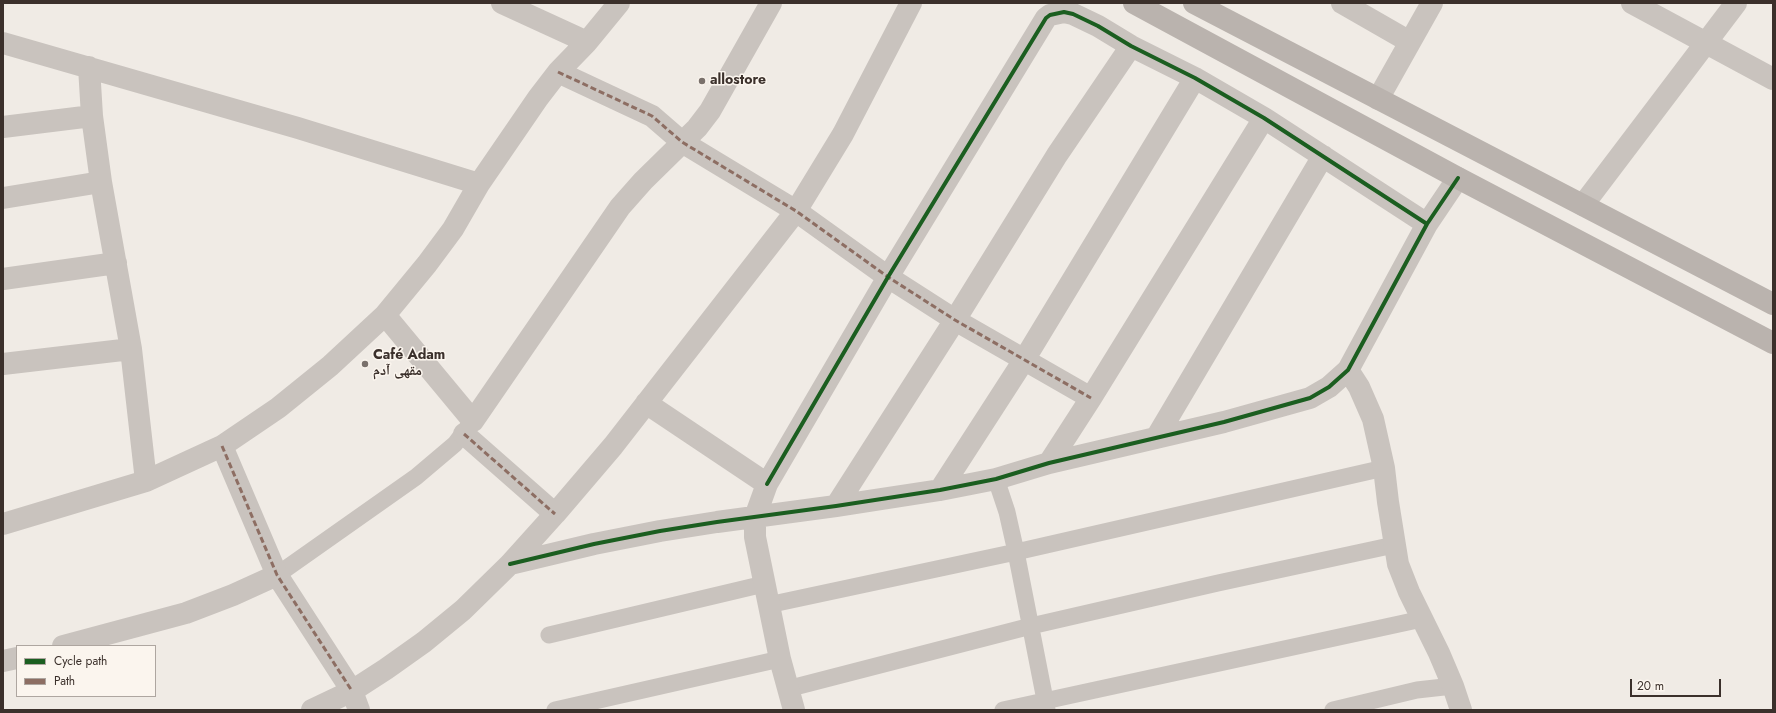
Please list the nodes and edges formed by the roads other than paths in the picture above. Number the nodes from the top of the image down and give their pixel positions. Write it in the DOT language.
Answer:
graph roads {
  1 [pos="502,3"];
  2 [pos="619,3"];
  3 [pos="771,3"];
  4 [pos="912,3"];
  5 [pos="1134,3"];
  6 [pos="1194,3"];
  7 [pos="1342,3"];
  8 [pos="1432,3"];
  9 [pos="1632,3"];
  10 [pos="1736,3"];
  11 [pos="587,42"];
  12 [pos="1410,42"];
  13 [pos="3,43"];
  14 [pos="1707,43"];
  15 [pos="1131,46"];
  16 [pos="89,67"];
  17 [pos="558,72"];
  18 [pos="1195,78"];
  19 [pos="1773,79"];
  20 [pos="1378,99"];
  21 [pos="92,116"];
  22 [pos="1264,118"];
  23 [pos="3,127"];
  24 [pos="682,142"];
  25 [pos="1323,156"];
  26 [pos="1458,178"];
  27 [pos="101,182"];
  28 [pos="479,184"];
  29 [pos="3,198"];
  30 [pos="1583,205"];
  31 [pos="796,211"];
  32 [pos="1427,224"];
  33 [pos="116,263"];
  34 [pos="888,277"];
  35 [pos="3,279"];
  36 [pos="1773,304"];
  37 [pos="385,315"];
  38 [pos="955,320"];
  39 [pos="1773,343"];
  40 [pos="131,349"];
  41 [pos="1024,360"];
  42 [pos="3,364"];
  43 [pos="1348,370"];
  44 [pos="1091,398"];
  45 [pos="646,403"];
  46 [pos="468,427"];
  47 [pos="1156,438"];
  48 [pos="222,446"];
  49 [pos="1049,463"];
  50 [pos="1384,468"];
  51 [pos="996,479"];
  52 [pos="146,481"];
  53 [pos="767,484"];
  54 [pos="940,490"];
  55 [pos="836,506"];
  56 [pos="555,514"];
  57 [pos="755,517"];
  58 [pos="3,524"];
  59 [pos="1394,545"];
  60 [pos="1016,552"];
  61 [pos="510,564"];
  62 [pos="276,575"];
  63 [pos="766,595"];
  64 [pos="1422,619"];
  65 [pos="1031,626"];
  66 [pos="549,635"];
  67 [pos="67,645"];
  68 [pos="16,658"];
  69 [pos="780,658"];
  70 [pos="3,661"];
  71 [pos="1453,686"];
  72 [pos="787,689"];
  73 [pos="356,700"];
  74 [pos="1046,705"];
  75 [pos="312,710"];
  76 [pos="555,710"];
  77 [pos="794,710"];
  78 [pos="1003,710"];
  79 [pos="1333,710"];
  80 [pos="1461,710"];
  1 -- 11 [label="street"];
  2 -- 11 [label="street"];
  3 -- 24 [label="street"];
  4 -- 31 [label="street"];
  5 -- 26 [label="main road"];
  6 -- 20 [label="main road"];
  7 -- 12 [label="street"];
  8 -- 12 [label="street"];
  9 -- 14 [label="street"];
  10 -- 14 [label="street"];
  11 -- 17 [label="street"];
  12 -- 20 [label="street"];
  13 -- 16 [label="street"];
  14 -- 19 [label="street"];
  14 -- 30 [label="street"];
  15 -- 18 [label="street"];
  15 -- 34 [label="street"];
  15 -- 38 [label="street"];
  16 -- 21 [label="street"];
  16 -- 28 [label="street"];
  17 -- 24 [label="street"];
  17 -- 28 [label="street"];
  18 -- 22 [label="street"];
  18 -- 41 [label="street"];
  20 -- 30 [label="main road"];
  21 -- 23 [label="street"];
  21 -- 27 [label="street"];
  22 -- 25 [label="street"];
  22 -- 44 [label="street"];
  24 -- 31 [label="street"];
  24 -- 46 [label="street"];
  25 -- 32 [label="street"];
  25 -- 47 [label="street"];
  26 -- 32 [label="street"];
  26 -- 39 [label="main road"];
  27 -- 29 [label="street"];
  27 -- 33 [label="street"];
  28 -- 37 [label="street"];
  30 -- 36 [label="main road"];
  31 -- 34 [label="street"];
  31 -- 45 [label="street"];
  32 -- 43 [label="street"];
  33 -- 35 [label="street"];
  33 -- 40 [label="street"];
  34 -- 38 [label="street"];
  34 -- 53 [label="street"];
  37 -- 46 [label="street"];
  37 -- 48 [label="street"];
  38 -- 41 [label="street"];
  38 -- 55 [label="street"];
  40 -- 42 [label="street"];
  40 -- 52 [label="street"];
  41 -- 44 [label="street"];
  41 -- 54 [label="street"];
  43 -- 47 [label="street"];
  43 -- 50 [label="street"];
  44 -- 49 [label="street"];
  45 -- 53 [label="street"];
  45 -- 56 [label="street"];
  46 -- 56 [label="street"];
  46 -- 62 [label="lane"];
  47 -- 49 [label="street"];
  48 -- 52 [label="street"];
  48 -- 62 [label="street"];
  49 -- 51 [label="street"];
  50 -- 59 [label="street"];
  50 -- 60 [label="lane"];
  51 -- 54 [label="street"];
  51 -- 60 [label="lane"];
  52 -- 58 [label="street"];
  53 -- 57 [label="street"];
  54 -- 55 [label="street"];
  55 -- 57 [label="street"];
  56 -- 61 [label="street"];
  57 -- 61 [label="street"];
  57 -- 63 [label="street"];
  59 -- 64 [label="street"];
  59 -- 65 [label="lane"];
  60 -- 63 [label="lane"];
  60 -- 65 [label="lane"];
  61 -- 73 [label="street"];
  62 -- 67 [label="street"];
  62 -- 73 [label="street"];
  63 -- 66 [label="lane"];
  63 -- 69 [label="street"];
  64 -- 71 [label="street"];
  64 -- 74 [label="lane"];
  65 -- 72 [label="lane"];
  65 -- 74 [label="lane"];
  68 -- 70 [label="street"];
  69 -- 72 [label="street"];
  69 -- 76 [label="lane"];
  71 -- 79 [label="lane"];
  71 -- 80 [label="street"];
  72 -- 77 [label="street"];
  73 -- 75 [label="street"];
  74 -- 78 [label="lane"];
}
